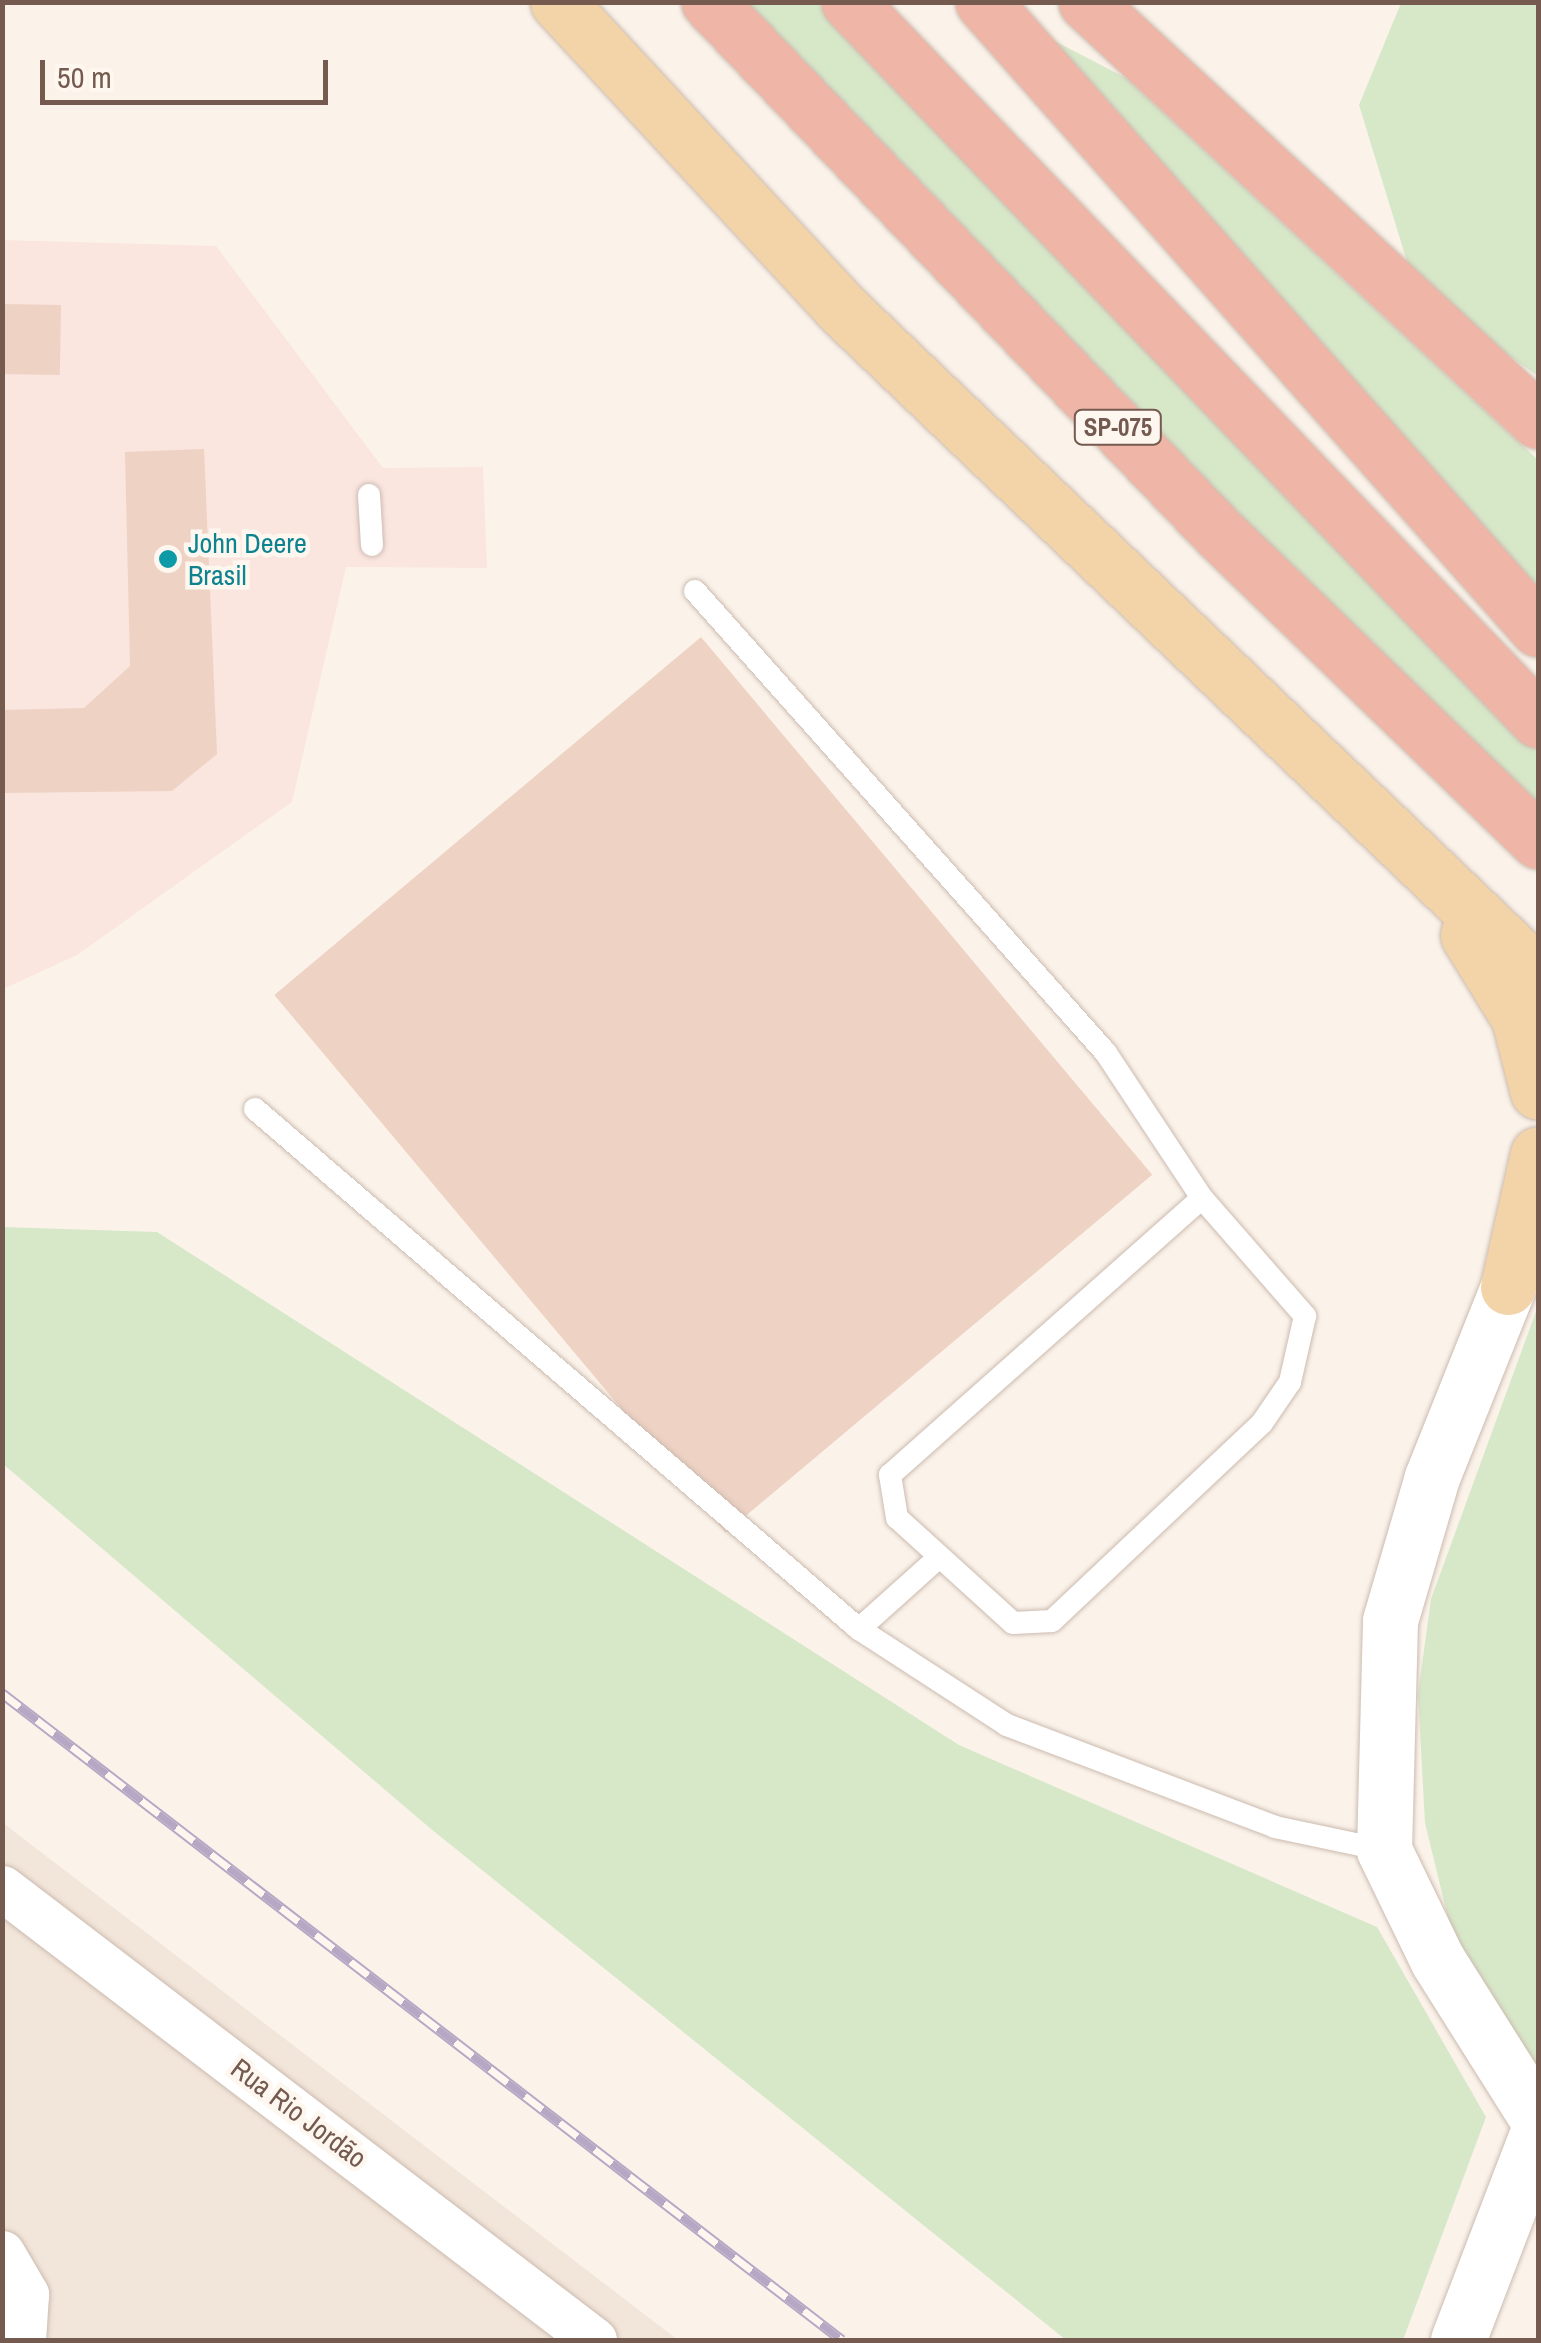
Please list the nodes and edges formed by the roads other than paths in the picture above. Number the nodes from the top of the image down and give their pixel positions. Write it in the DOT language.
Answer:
graph roads {
  1 [pos="558,2"];
  2 [pos="708,2"];
  3 [pos="849,2"];
  4 [pos="983,2"];
  5 [pos="1086,2"];
  6 [pos="1538,421"];
  7 [pos="369,495"];
  8 [pos="372,545"];
  9 [pos="695,590"];
  10 [pos="1538,629"];
  11 [pos="1538,720"];
  12 [pos="1538,842"];
  13 [pos="1417,864"];
  14 [pos="1538,974"];
  15 [pos="1538,1092"];
  16 [pos="254,1108"];
  17 [pos="1538,1154"];
  18 [pos="1202,1198"];
  19 [pos="1523,1272"];
  20 [pos="937,1559"];
  21 [pos="859,1629"];
  22 [pos="1384,1850"];
  23 [pos="2,1888"];
  24 [pos="1538,2120"];
  25 [pos="1538,2132"];
  26 [pos="2,2253"];
  27 [pos="23,2340"];
  28 [pos="594,2340"];
  29 [pos="1458,2340"];
  1 -- 13 [label="main road"];
  2 -- 12 [label="highway, SP-075"];
  3 -- 11 [label="highway"];
  4 -- 10 [label="highway"];
  5 -- 6 [label="highway"];
  7 -- 8 [label="lane"];
  9 -- 18 [label="lane"];
  13 -- 14 [label="main road"];
  13 -- 15 [label="main road"];
  16 -- 21 [label="lane"];
  17 -- 19 [label="main road"];
  18 -- 20 [label="lane"];
  18 -- 20 [label="lane"];
  19 -- 22 [label="main road"];
  20 -- 21 [label="lane"];
  21 -- 22 [label="lane"];
  22 -- 24 [label="main road"];
  23 -- 28 [label="street, Rua Rio Jordão"];
  25 -- 29 [label="main road"];
  26 -- 27 [label="street"];
}
